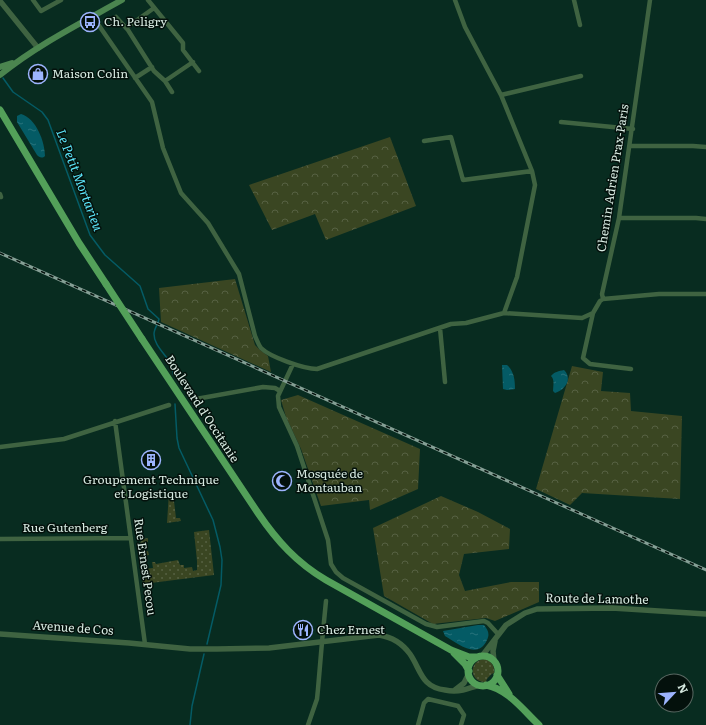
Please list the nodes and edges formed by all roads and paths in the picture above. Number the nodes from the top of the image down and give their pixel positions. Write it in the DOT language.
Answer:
graph roads {
  1 [pos="33,0"];
  2 [pos="61,0"];
  3 [pos="122,0"];
  4 [pos="148,0"];
  5 [pos="455,0"];
  6 [pos="574,0"];
  7 [pos="650,0"];
  8 [pos="0,1"];
  9 [pos="154,8"];
  10 [pos="93,17"];
  11 [pos="116,17"];
  12 [pos="580,25"];
  13 [pos="126,28"];
  14 [pos="38,48"];
  15 [pos="16,62"];
  16 [pos="193,62"];
  17 [pos="152,67"];
  18 [pos="0,68"];
  19 [pos="199,71"];
  20 [pos="0,74"];
  21 [pos="581,76"];
  22 [pos="135,78"];
  23 [pos="165,81"];
  24 [pos="172,92"];
  25 [pos="501,94"];
  26 [pos="0,112"];
  27 [pos="561,122"];
  28 [pos="632,129"];
  29 [pos="424,141"];
  30 [pos="630,146"];
  31 [pos="706,147"];
  32 [pos="532,171"];
  33 [pos="619,218"];
  34 [pos="706,219"];
  35 [pos="706,294"];
  36 [pos="603,299"];
  37 [pos="504,313"];
  38 [pos="593,313"];
  39 [pos="440,328"];
  40 [pos="292,364"];
  41 [pos="631,369"];
  42 [pos="445,382"];
  43 [pos="280,391"];
  44 [pos="196,399"];
  45 [pos="169,405"];
  46 [pos="114,421"];
  47 [pos="0,447"];
  48 [pos="131,538"];
  49 [pos="0,539"];
  50 [pos="326,602"];
  51 [pos="706,614"];
  52 [pos="0,634"];
  53 [pos="497,635"];
  54 [pos="322,642"];
  55 [pos="145,644"];
  56 [pos="451,650"];
  57 [pos="480,657"];
  58 [pos="494,661"];
  59 [pos="469,672"];
  60 [pos="497,675"];
  61 [pos="484,685"];
  62 [pos="455,690"];
  63 [pos="514,700"];
  64 [pos="308,725"];
  65 [pos="418,725"];
  66 [pos="461,725"];
  67 [pos="539,725"];
  1 -- 2 [label="street"];
  3 -- 10 [label="main road"];
  4 -- 9 [label="street"];
  5 -- 25 [label="street"];
  6 -- 12 [label="street"];
  7 -- 28 [label="street, Chemin Adrien Prax-Paris"];
  8 -- 14 [label="street"];
  9 -- 13 [label="street"];
  9 -- 16 [label="street"];
  10 -- 14 [label="main road"];
  10 -- 22 [label="street"];
  11 -- 13 [label="street"];
  13 -- 17 [label="street"];
  14 -- 15 [label="main road"];
  15 -- 18 [label="main road"];
  15 -- 20 [label="main road"];
  16 -- 19 [label="street"];
  16 -- 23 [label="street"];
  17 -- 22 [label="street"];
  17 -- 23 [label="street"];
  21 -- 25 [label="street"];
  22 -- 40 [label="street"];
  23 -- 24 [label="street"];
  25 -- 32 [label="street"];
  26 -- 56 [label="main road, Boulevard d'Occitanie, bridge"];
  27 -- 28 [label="street"];
  28 -- 30 [label="street, Chemin Adrien Prax-Paris"];
  29 -- 32 [label="street"];
  30 -- 31 [label="street"];
  30 -- 33 [label="street, Chemin Adrien Prax-Paris"];
  32 -- 37 [label="street"];
  33 -- 34 [label="street"];
  33 -- 36 [label="street, Chemin Adrien Prax-Paris"];
  35 -- 36 [label="street"];
  36 -- 38 [label="street, Chemin Adrien Prax-Paris"];
  37 -- 38 [label="street"];
  37 -- 39 [label="street"];
  38 -- 41 [label="street"];
  39 -- 40 [label="street"];
  39 -- 42 [label="street"];
  40 -- 43 [label="street"];
  43 -- 44 [label="street"];
  43 -- 53 [label="street"];
  45 -- 46 [label="street"];
  46 -- 47 [label="street"];
  46 -- 48 [label="street, Rue Ernest Pecou"];
  48 -- 49 [label="street, Rue Gutenberg"];
  48 -- 55 [label="street, Rue Ernest Pecou"];
  50 -- 54 [label="street"];
  51 -- 53 [label="street, Route de Lamothe"];
  52 -- 55 [label="street, Avenue de Cos"];
  53 -- 57 [label="street, Route de Lamothe"];
  53 -- 58 [label="street"];
  54 -- 55 [label="street, Avenue de Cos"];
  54 -- 62 [label="street"];
  54 -- 64 [label="street"];
  56 -- 57 [label="main road, Boulevard d'Occitanie"];
  56 -- 59 [label="main road, Boulevard d'Occitanie"];
  57 -- 58 [label="main road"];
  57 -- 59 [label="main road"];
  58 -- 60 [label="main road"];
  59 -- 61 [label="main road"];
  59 -- 62 [label="street"];
  60 -- 61 [label="main road"];
  60 -- 63 [label="main road"];
  61 -- 62 [label="street"];
  61 -- 63 [label="main road"];
  63 -- 67 [label="main road"];
  65 -- 66 [label="street"];
}
